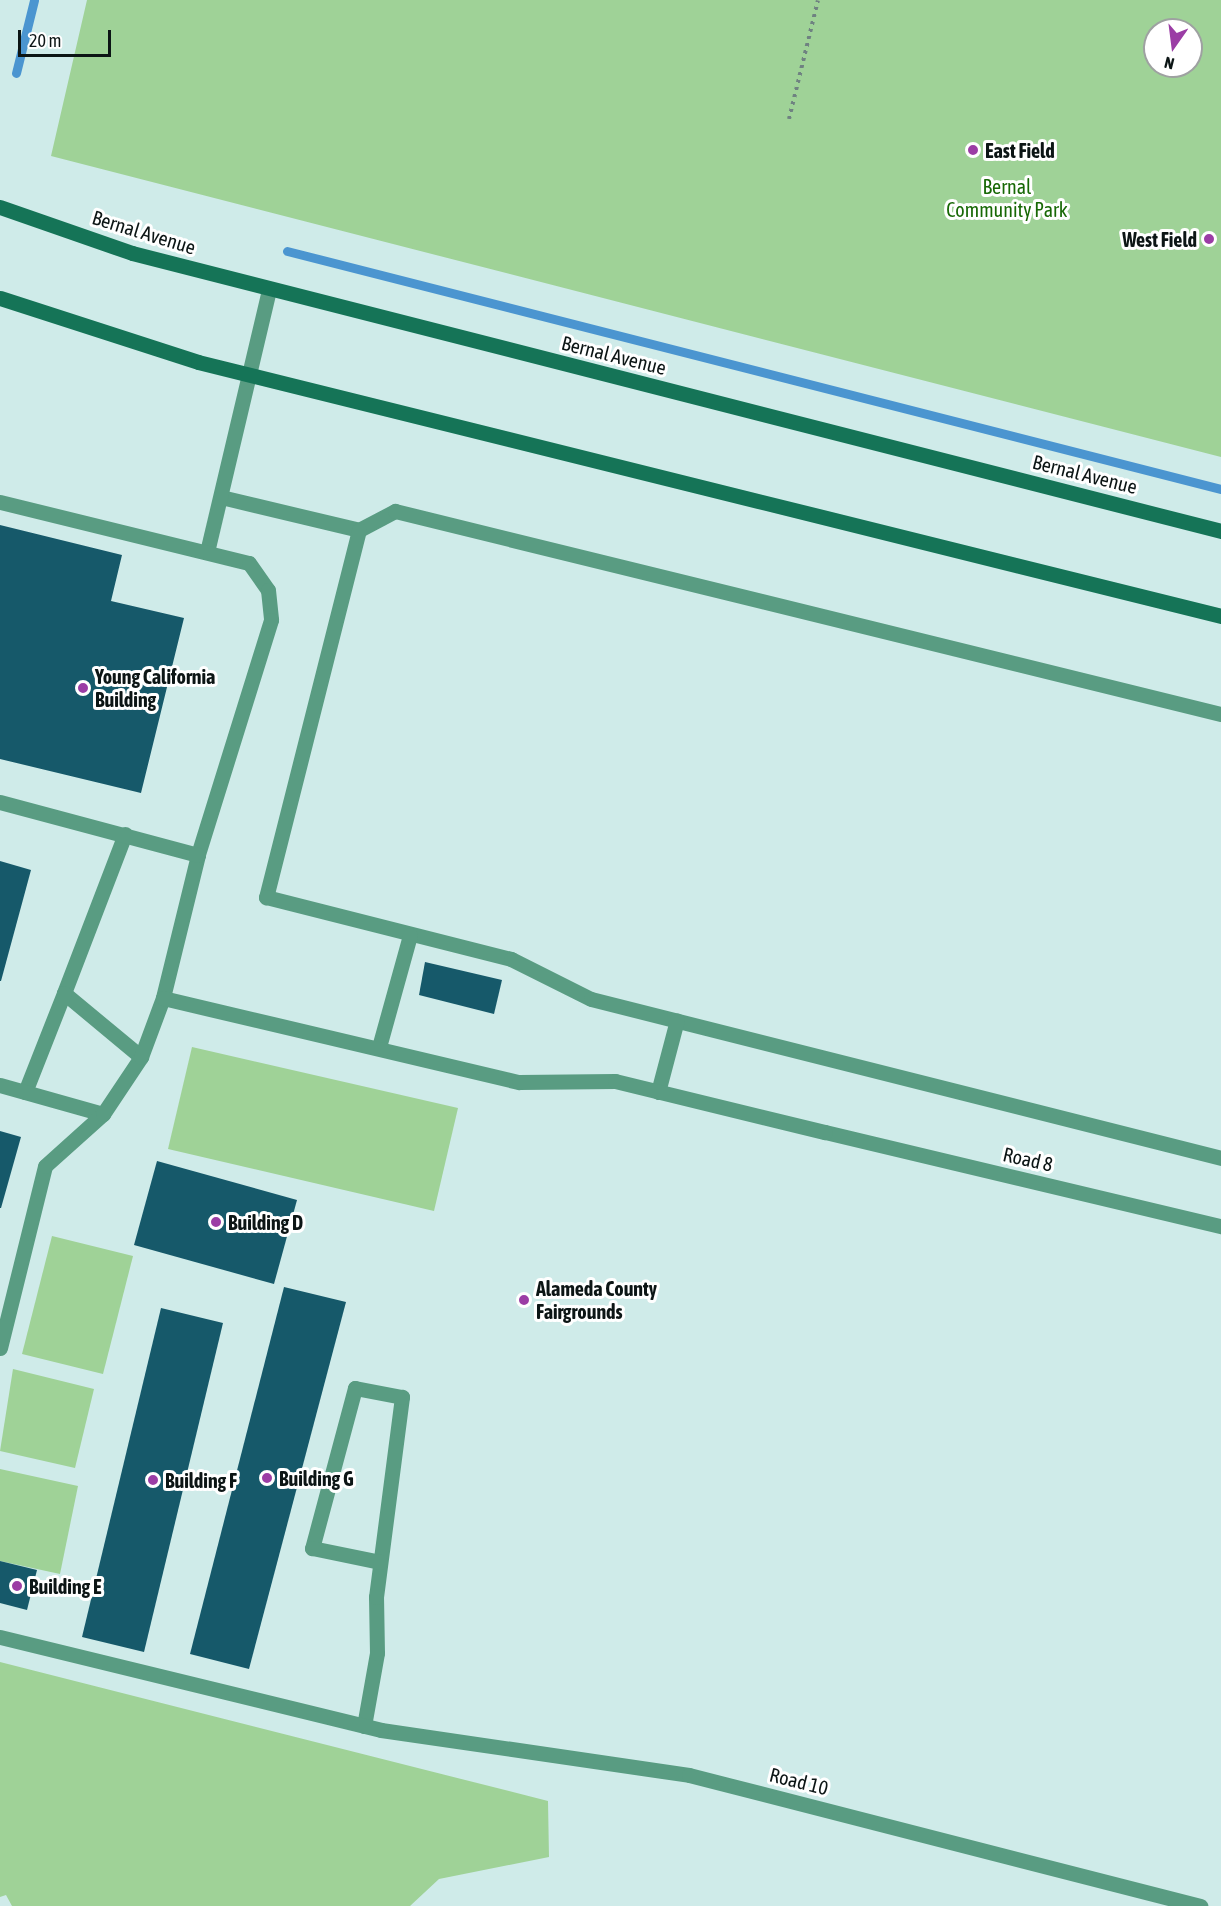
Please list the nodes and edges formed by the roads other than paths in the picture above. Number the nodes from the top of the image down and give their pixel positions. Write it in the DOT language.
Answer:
graph roads {
  1 [pos="0,207"];
  2 [pos="269,289"];
  3 [pos="0,298"];
  4 [pos="250,375"];
  5 [pos="221,497"];
  6 [pos="0,502"];
  7 [pos="359,530"];
  8 [pos="1221,531"];
  9 [pos="207,552"];
  10 [pos="1221,616"];
  11 [pos="1221,714"];
  12 [pos="0,802"];
  13 [pos="125,834"];
  14 [pos="198,855"];
  15 [pos="410,935"];
  16 [pos="64,993"];
  17 [pos="163,998"];
  18 [pos="677,1020"];
  19 [pos="379,1047"];
  20 [pos="141,1057"];
  21 [pos="0,1085"];
  22 [pos="25,1092"];
  23 [pos="658,1092"];
  24 [pos="103,1114"];
  25 [pos="1221,1158"];
  26 [pos="1221,1226"];
  27 [pos="0,1348"];
  28 [pos="380,1562"];
  29 [pos="0,1637"];
  30 [pos="364,1726"];
  31 [pos="1200,1906"];
  1 -- 2 [label="main road, Bernal Avenue"];
  2 -- 4 [label="street"];
  2 -- 8 [label="main road, Bernal Avenue"];
  3 -- 4 [label="main road"];
  4 -- 5 [label="street"];
  4 -- 10 [label="main road"];
  5 -- 7 [label="street"];
  5 -- 9 [label="street"];
  6 -- 9 [label="street"];
  7 -- 11 [label="street"];
  7 -- 15 [label="street"];
  9 -- 14 [label="street"];
  12 -- 13 [label="street"];
  13 -- 14 [label="street"];
  13 -- 16 [label="street"];
  14 -- 17 [label="street"];
  15 -- 18 [label="street"];
  15 -- 19 [label="street"];
  16 -- 20 [label="street"];
  16 -- 22 [label="street"];
  17 -- 19 [label="street, Road 8"];
  17 -- 20 [label="street"];
  18 -- 23 [label="street"];
  18 -- 25 [label="street"];
  19 -- 23 [label="street, Road 8"];
  20 -- 24 [label="street"];
  21 -- 22 [label="street"];
  22 -- 24 [label="street"];
  23 -- 26 [label="street, Road 8"];
  24 -- 27 [label="street"];
  28 -- 28 [label="street"];
  28 -- 30 [label="street"];
  29 -- 30 [label="street, Road 10"];
  30 -- 31 [label="street, Road 10"];
}
